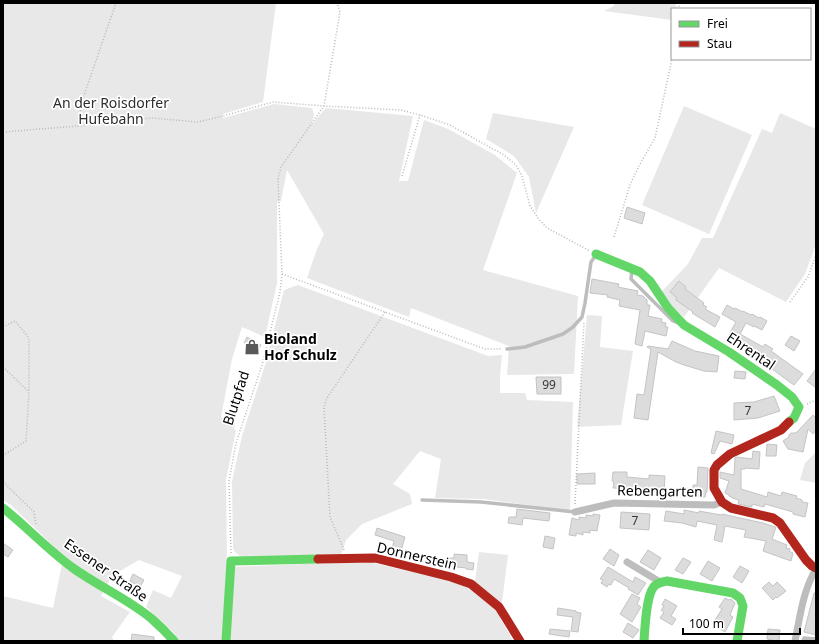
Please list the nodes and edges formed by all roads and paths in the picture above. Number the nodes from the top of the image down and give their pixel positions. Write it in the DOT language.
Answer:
graph roads {
  1 [pos="116,3"];
  2 [pos="337,3"];
  3 [pos="672,60"];
  4 [pos="324,106"];
  5 [pos="420,115"];
  6 [pos="78,126"];
  7 [pos="3,132"];
  8 [pos="402,176"];
  9 [pos="614,237"];
  10 [pos="596,254"];
  11 [pos="816,256"];
  12 [pos="282,274"];
  13 [pos="790,302"];
  14 [pos="385,312"];
  15 [pos="582,317"];
  16 [pos="3,327"];
  17 [pos="507,350"];
  18 [pos="3,367"];
  19 [pos="29,392"];
  20 [pos="816,400"];
  21 [pos="799,406"];
  22 [pos="3,459"];
  23 [pos="3,479"];
  24 [pos="422,500"];
  25 [pos="722,502"];
  26 [pos="3,508"];
  27 [pos="575,512"];
  28 [pos="36,525"];
  29 [pos="348,559"];
  30 [pos="231,561"];
  31 [pos="627,562"];
  32 [pos="816,568"];
  33 [pos="660,582"];
  34 [pos="816,639"];
  35 [pos="174,641"];
  36 [pos="226,641"];
  37 [pos="520,641"];
  38 [pos="644,641"];
  39 [pos="737,641"];
  40 [pos="795,641"];
  41 [pos="803,641"];
  1 -- 6 [label="path"];
  2 -- 4 [label="path"];
  3 -- 9 [label="path"];
  4 -- 5 [label="path"];
  4 -- 6 [label="path"];
  4 -- 12 [label="path, Blutpfad"];
  5 -- 8 [label="path"];
  5 -- 10 [label="path"];
  6 -- 7 [label="path"];
  10 -- 15 [label="lane"];
  10 -- 21 [label="street, Ehrental"];
  11 -- 13 [label="path"];
  12 -- 14 [label="path"];
  12 -- 30 [label="path, Blutpfad"];
  14 -- 17 [label="path"];
  14 -- 29 [label="path"];
  15 -- 17 [label="lane"];
  15 -- 27 [label="path"];
  16 -- 19 [label="path"];
  18 -- 19 [label="path"];
  19 -- 22 [label="path"];
  20 -- 21 [label="path"];
  21 -- 25 [label="street"];
  23 -- 28 [label="path"];
  24 -- 27 [label="lane"];
  25 -- 27 [label="street, Rebengarten"];
  25 -- 32 [label="street"];
  26 -- 35 [label="street, Essener Straße"];
  29 -- 30 [label="street, Donnerstein"];
  29 -- 37 [label="street, Donnerstein"];
  30 -- 36 [label="street"];
  31 -- 33 [label="street"];
  32 -- 40 [label="street"];
  33 -- 38 [label="street"];
  33 -- 39 [label="street"];
  34 -- 41 [label="lane"];
}
